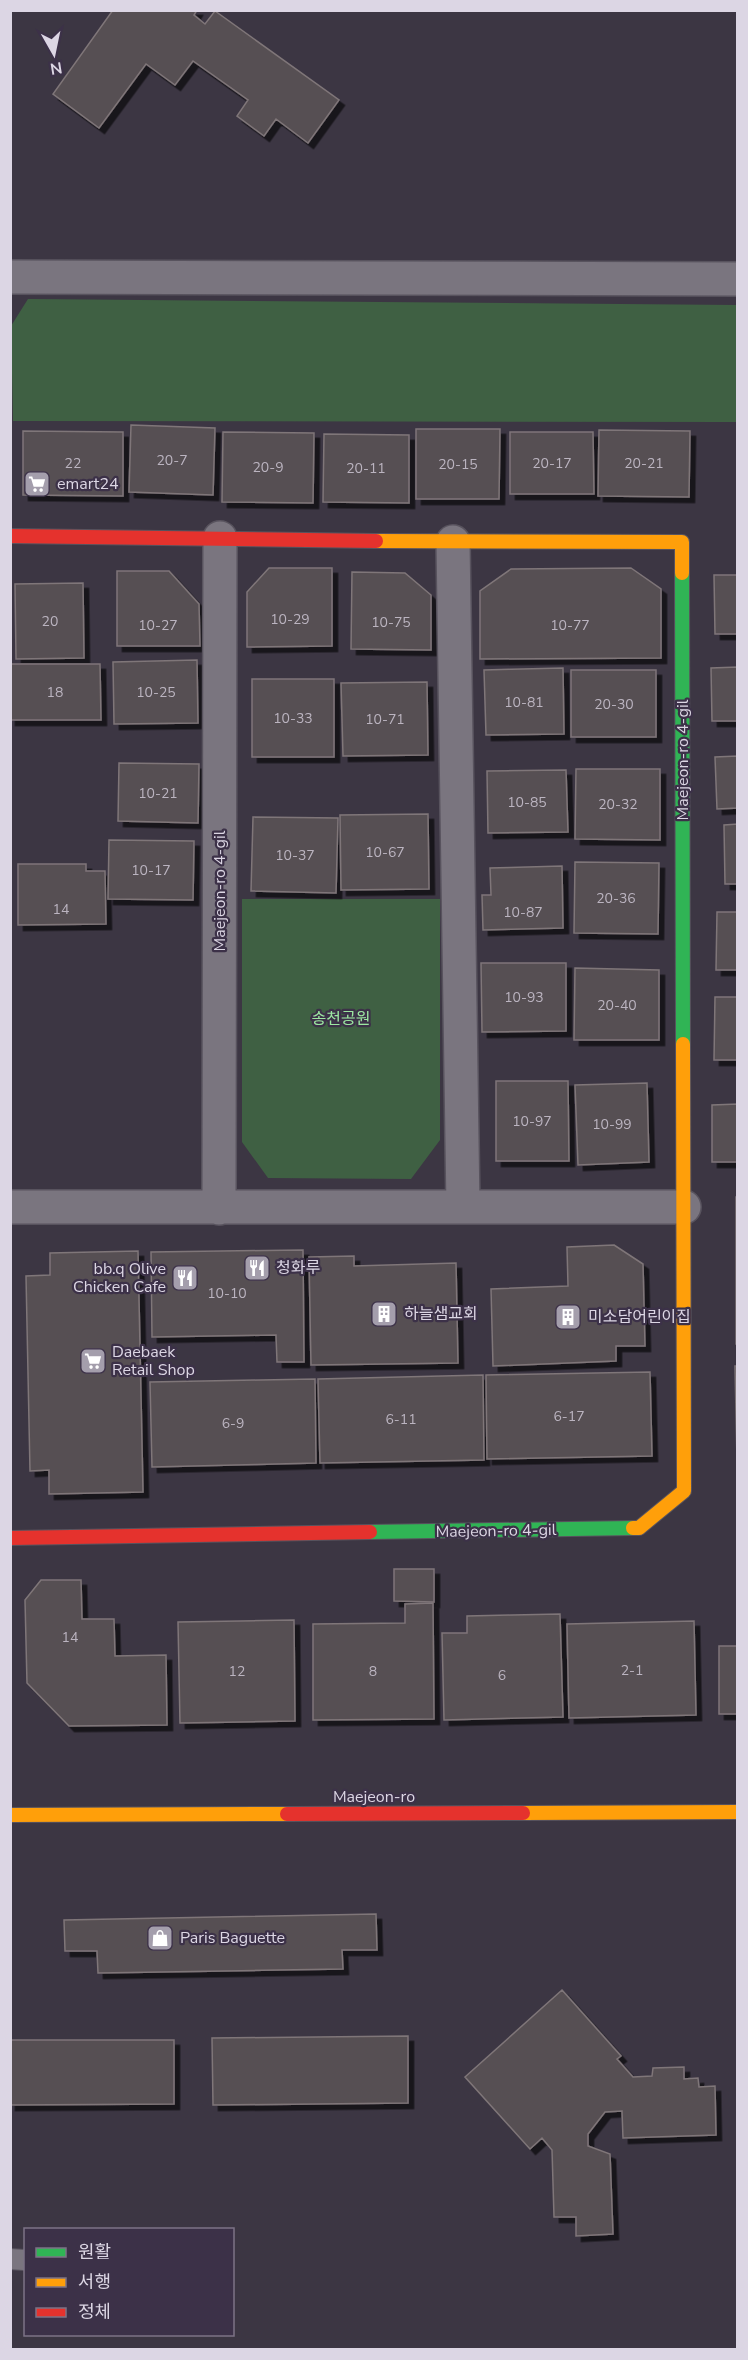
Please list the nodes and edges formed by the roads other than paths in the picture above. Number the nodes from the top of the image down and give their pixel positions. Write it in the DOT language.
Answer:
graph roads {
  1 [pos="10,277"];
  2 [pos="738,279"];
  3 [pos="10,536"];
  4 [pos="220,538"];
  5 [pos="453,542"];
  6 [pos="10,1207"];
  7 [pos="463,1207"];
  8 [pos="684,1207"];
  9 [pos="219,1208"];
  10 [pos="10,1538"];
  11 [pos="738,1812"];
  12 [pos="10,1815"];
  1 -- 2 [label="street"];
  3 -- 4 [label="street, Maejeon-ro 4-gil"];
  4 -- 5 [label="street, Maejeon-ro 4-gil"];
  4 -- 9 [label="street, Maejeon-ro 4-gil"];
  5 -- 7 [label="street"];
  5 -- 8 [label="street, Maejeon-ro 4-gil"];
  6 -- 9 [label="street"];
  7 -- 8 [label="street"];
  7 -- 9 [label="street"];
  8 -- 10 [label="street, Maejeon-ro 4-gil"];
  11 -- 12 [label="street, Maejeon-ro"];
}
